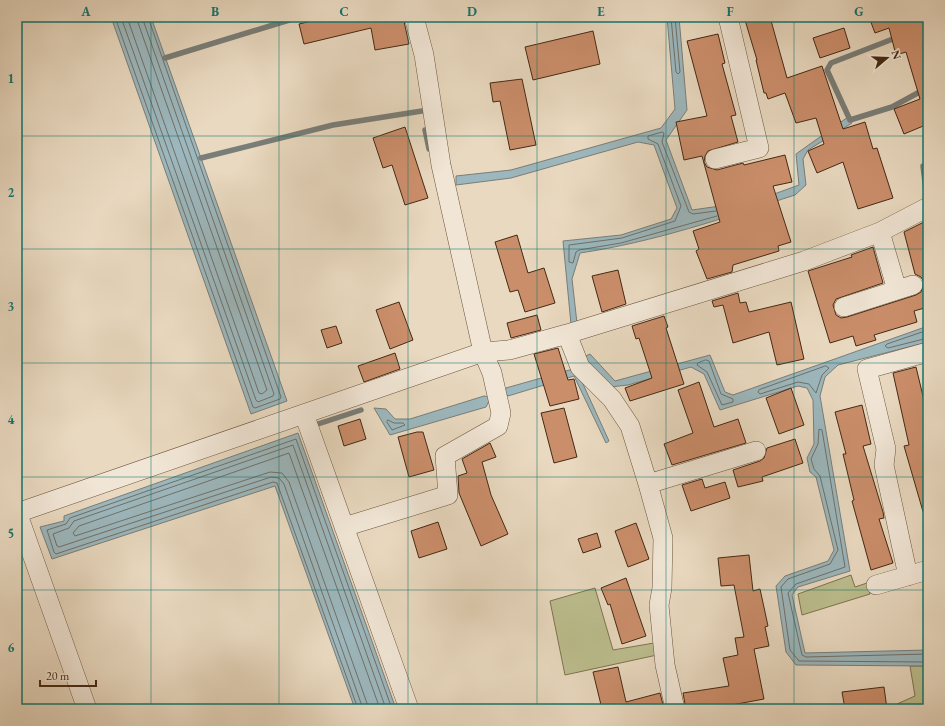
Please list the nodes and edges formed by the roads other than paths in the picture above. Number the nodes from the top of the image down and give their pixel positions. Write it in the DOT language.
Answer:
graph roads {
  1 [pos="414,17"];
  2 [pos="728,17"];
  3 [pos="715,159"];
  4 [pos="928,207"];
  5 [pos="880,232"];
  6 [pos="844,307"];
  7 [pos="567,334"];
  8 [pos="483,352"];
  9 [pos="928,352"];
  10 [pos="304,414"];
  11 [pos="756,451"];
  12 [pos="648,484"];
  13 [pos="17,513"];
  14 [pos="344,527"];
  15 [pos="928,570"];
  16 [pos="908,576"];
  17 [pos="876,585"];
  18 [pos="87,709"];
  19 [pos="409,709"];
  20 [pos="675,709"];
  1 -- 8 [label="street"];
  2 -- 3 [label="street"];
  4 -- 5 [label="street"];
  5 -- 6 [label="street"];
  5 -- 7 [label="street"];
  7 -- 8 [label="street"];
  7 -- 12 [label="street"];
  8 -- 10 [label="street"];
  8 -- 14 [label="street"];
  9 -- 16 [label="street"];
  10 -- 13 [label="street"];
  10 -- 14 [label="street"];
  11 -- 12 [label="street"];
  12 -- 20 [label="street"];
  13 -- 18 [label="street"];
  14 -- 19 [label="street"];
  15 -- 16 [label="street"];
  16 -- 17 [label="street"];
}
